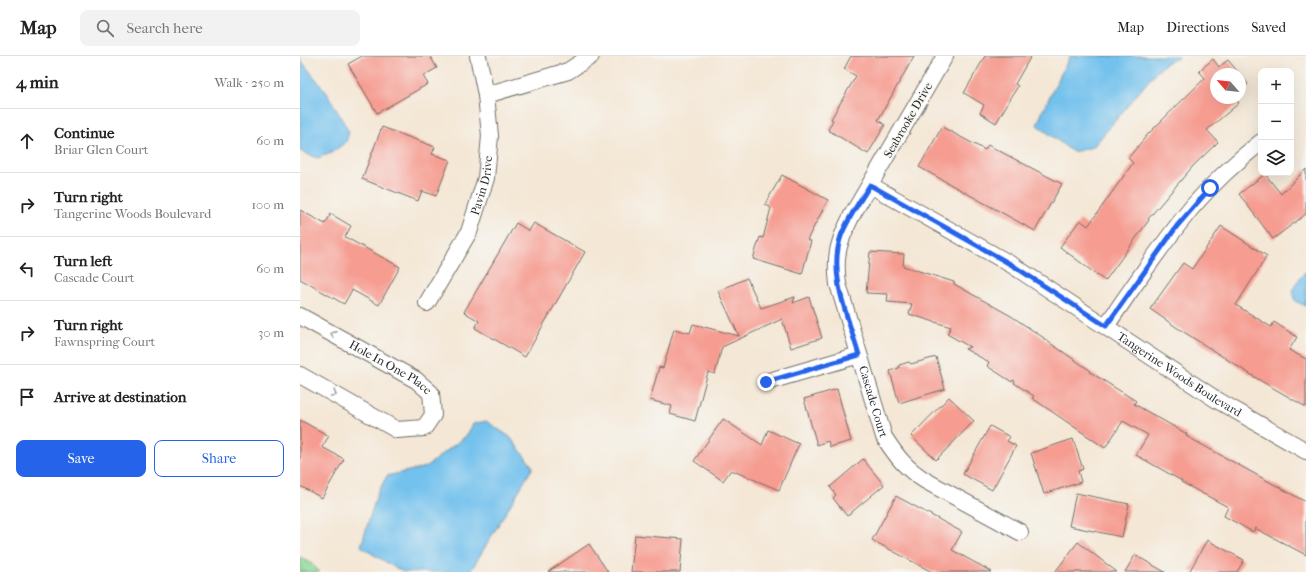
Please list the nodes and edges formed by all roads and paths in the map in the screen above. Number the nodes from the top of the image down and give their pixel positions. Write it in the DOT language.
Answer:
graph roads {
  1 [pos="478,56"];
  2 [pos="591,56"];
  3 [pos="945,56"];
  4 [pos="486,95"];
  5 [pos="1258,145"];
  6 [pos="870,185"];
  7 [pos="427,303"];
  8 [pos="300,316"];
  9 [pos="1106,326"];
  10 [pos="859,355"];
  11 [pos="300,375"];
  12 [pos="766,382"];
  13 [pos="1306,451"];
  14 [pos="1020,532"];
  1 -- 4 [label="street, Pavin Drive"];
  2 -- 4 [label="street"];
  3 -- 6 [label="street, Seabrooke Drive"];
  4 -- 7 [label="street, Pavin Drive"];
  5 -- 9 [label="street"];
  6 -- 9 [label="street, Tangerine Woods Boulevard"];
  6 -- 10 [label="street, Cascade Court"];
  11 -- 8 [label="street, Hole In One Place, one-way"];
  9 -- 13 [label="street, Tangerine Woods Boulevard"];
  10 -- 12 [label="street"];
  10 -- 14 [label="street, Cascade Court"];
}
